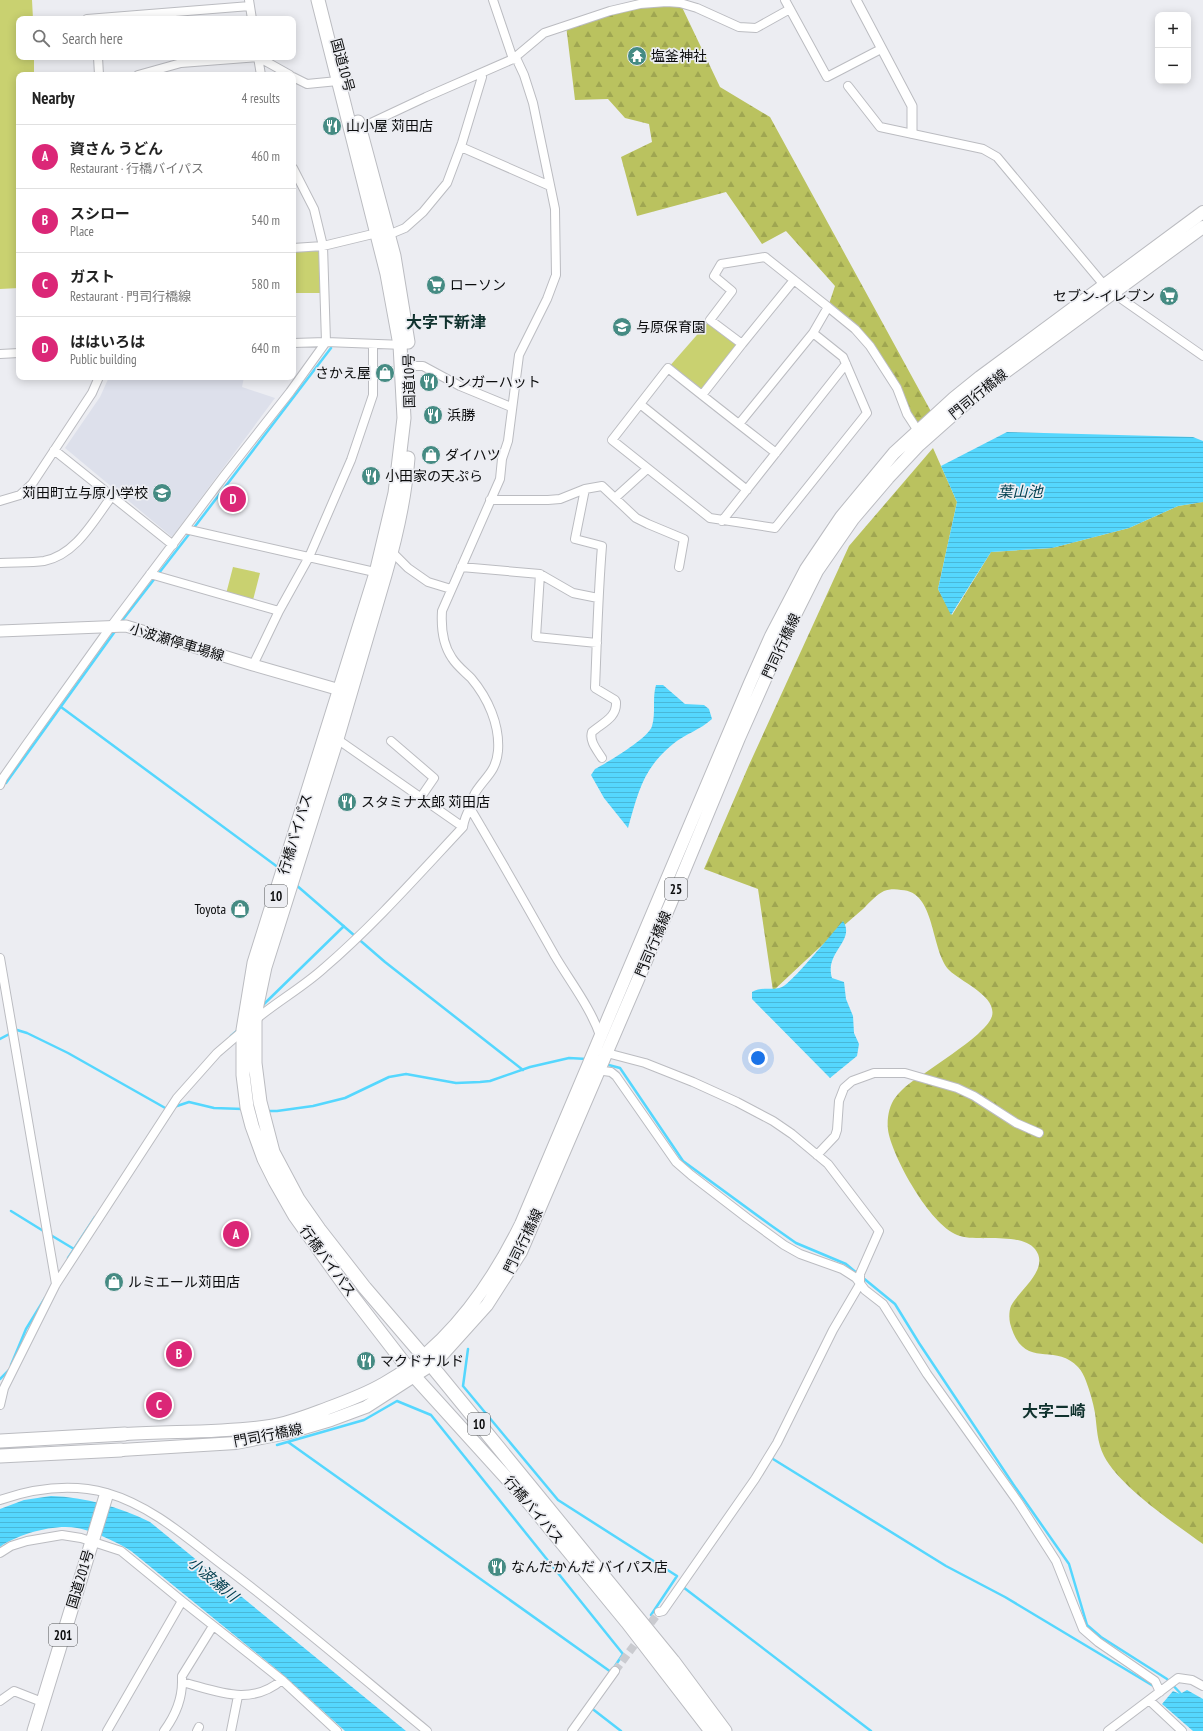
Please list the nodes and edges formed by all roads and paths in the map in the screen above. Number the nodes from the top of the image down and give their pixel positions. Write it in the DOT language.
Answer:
graph roads {
  1 [pos="318,0"];
  2 [pos="326,0"];
  3 [pos="493,0"];
  4 [pos="786,0"];
  5 [pos="856,0"];
  6 [pos="250,3"];
  7 [pos="790,10"];
  8 [pos="126,16"];
  9 [pos="252,16"];
  10 [pos="881,48"];
  11 [pos="98,60"];
  12 [pos="220,60"];
  13 [pos="258,60"];
  14 [pos="263,60"];
  15 [pos="513,60"];
  16 [pos="99,72"];
  17 [pos="149,72"];
  18 [pos="260,72"];
  19 [pos="285,72"];
  20 [pos="480,75"];
  21 [pos="296,78"];
  22 [pos="343,81"];
  23 [pos="848,86"];
  24 [pos="360,128"];
  25 [pos="912,133"];
  26 [pos="461,146"];
  27 [pos="296,174"];
  28 [pos="550,186"];
  29 [pos="1203,212"];
  30 [pos="1203,227"];
  31 [pos="383,234"];
  32 [pos="323,246"];
  33 [pos="296,248"];
  34 [pos="794,280"];
  35 [pos="1108,290"];
  36 [pos="828,307"];
  37 [pos="813,333"];
  38 [pos="326,342"];
  39 [pos="296,343"];
  40 [pos="373,344"];
  41 [pos="742,344"];
  42 [pos="404,345"];
  43 [pos="16,353"];
  44 [pos="0,354"];
  45 [pos="1203,356"];
  46 [pos="846,364"];
  47 [pos="410,366"];
  48 [pos="98,380"];
  49 [pos="702,395"];
  50 [pos="640,404"];
  51 [pos="511,407"];
  52 [pos="739,424"];
  53 [pos="921,435"];
  54 [pos="54,450"];
  55 [pos="776,453"];
  56 [pos="647,469"];
  57 [pos="585,489"];
  58 [pos="747,490"];
  59 [pos="112,496"];
  60 [pos="615,498"];
  61 [pos="490,500"];
  62 [pos="0,501"];
  63 [pos="722,521"];
  64 [pos="185,529"];
  65 [pos="384,541"];
  66 [pos="173,545"];
  67 [pos="392,553"];
  68 [pos="309,557"];
  69 [pos="0,563"];
  70 [pos="461,567"];
  71 [pos="679,568"];
  72 [pos="150,574"];
  73 [pos="381,574"];
  74 [pos="540,574"];
  75 [pos="451,589"];
  76 [pos="598,598"];
  77 [pos="279,611"];
  78 [pos="112,626"];
  79 [pos="0,630"];
  80 [pos="597,643"];
  81 [pos="253,665"];
  82 [pos="344,691"];
  83 [pos="337,739"];
  84 [pos="391,741"];
  85 [pos="602,758"];
  86 [pos="0,785"];
  87 [pos="421,797"];
  88 [pos="470,808"];
  89 [pos="463,827"];
  90 [pos="0,958"];
  91 [pos="255,1021"];
  92 [pos="243,1030"];
  93 [pos="601,1036"];
  94 [pos="601,1051"];
  95 [pos="593,1069"];
  96 [pos="1040,1133"];
  97 [pos="817,1155"];
  98 [pos="56,1284"];
  99 [pos="860,1284"];
  100 [pos="427,1361"];
  101 [pos="412,1371"];
  102 [pos="2,1388"];
  103 [pos="0,1405"];
  104 [pos="126,1434"];
  105 [pos="0,1441"];
  106 [pos="121,1450"];
  107 [pos="0,1456"];
  108 [pos="106,1496"];
  109 [pos="0,1500"];
  110 [pos="92,1540"];
  111 [pos="0,1553"];
  112 [pos="182,1601"];
  113 [pos="659,1612"];
  114 [pos="213,1626"];
  115 [pos="615,1671"];
  116 [pos="282,1680"];
  117 [pos="182,1682"];
  118 [pos="1203,1686"];
  119 [pos="1160,1692"];
  120 [pos="238,1696"];
  121 [pos="1149,1700"];
  122 [pos="0,1701"];
  123 [pos="42,1702"];
  124 [pos="34,1731"];
  125 [pos="107,1731"];
  126 [pos="164,1731"];
  127 [pos="231,1731"];
  128 [pos="337,1731"];
  129 [pos="427,1731"];
  130 [pos="572,1731"];
  131 [pos="711,1731"];
  132 [pos="726,1731"];
  133 [pos="1108,1731"];
  134 [pos="1182,1731"];
  1 -- 22 [label="highway, 国道10号 / 10"];
  2 -- 22 [label="highway, 国道10号 / 10"];
  3 -- 15 [label="street"];
  4 -- 7 [label="street"];
  5 -- 10 [label="street"];
  6 -- 8 [label="street"];
  6 -- 9 [label="street"];
  7 -- 10 [label="street"];
  7 -- 15 [label="street"];
  10 -- 25 [label="street"];
  11 -- 16 [label="street"];
  12 -- 17 [label="street"];
  13 -- 18 [label="street"];
  14 -- 19 [label="street"];
  15 -- 20 [label="street"];
  15 -- 28 [label="street"];
  20 -- 24 [label="street"];
  20 -- 26 [label="street"];
  21 -- 22 [label="street"];
  22 -- 24 [label="highway, 国道10号 / 10"];
  22 -- 31 [label="highway, 国道10号 / 10"];
  23 -- 25 [label="street"];
  24 -- 31 [label="highway, 国道10号 / 10"];
  25 -- 35 [label="street"];
  26 -- 28 [label="street"];
  26 -- 31 [label="street"];
  27 -- 32 [label="street"];
  28 -- 51 [label="street"];
  29 -- 35 [label="main road, 門司行橋線 / 25"];
  30 -- 35 [label="main road, 門司行橋線 / 25"];
  31 -- 32 [label="street"];
  31 -- 42 [label="highway, 国道10号 / 10"];
  32 -- 33 [label="street"];
  32 -- 38 [label="street"];
  34 -- 36 [label="street"];
  34 -- 41 [label="street"];
  34 -- 41 [label="street"];
  35 -- 45 [label="street"];
  35 -- 53 [label="main road, 門司行橋線 / 25"];
  36 -- 37 [label="street"];
  36 -- 53 [label="street"];
  37 -- 46 [label="street"];
  37 -- 52 [label="street"];
  38 -- 39 [label="street"];
  38 -- 40 [label="street"];
  38 -- 64 [label="street"];
  40 -- 42 [label="street"];
  40 -- 68 [label="street"];
  41 -- 49 [label="street"];
  42 -- 47 [label="highway, 国道10号 / 10"];
  42 -- 65 [label="highway, 国道10号 / 10"];
  43 -- 44 [label="street"];
  46 -- 55 [label="street"];
  46 -- 63 [label="street"];
  47 -- 51 [label="street"];
  47 -- 67 [label="highway, 国道10号 / 10"];
  48 -- 54 [label="street"];
  49 -- 50 [label="street"];
  49 -- 52 [label="street"];
  50 -- 56 [label="street"];
  50 -- 58 [label="street"];
  51 -- 61 [label="street"];
  52 -- 55 [label="street"];
  53 -- 93 [label="main road, 門司行橋線 / 25"];
  53 -- 94 [label="main road, 門司行橋線 / 25"];
  54 -- 59 [label="street"];
  54 -- 62 [label="street"];
  55 -- 58 [label="street"];
  56 -- 60 [label="street"];
  56 -- 63 [label="street"];
  57 -- 60 [label="street"];
  57 -- 61 [label="street"];
  57 -- 76 [label="street"];
  58 -- 63 [label="street"];
  59 -- 66 [label="street"];
  59 -- 69 [label="street"];
  60 -- 71 [label="street"];
  61 -- 70 [label="street"];
  64 -- 66 [label="street"];
  64 -- 68 [label="street"];
  65 -- 67 [label="street"];
  65 -- 73 [label="highway, 国道10号 / 10"];
  66 -- 72 [label="street"];
  67 -- 73 [label="highway, 国道10号 / 10"];
  67 -- 75 [label="street"];
  68 -- 73 [label="street"];
  68 -- 77 [label="street"];
  70 -- 74 [label="street"];
  70 -- 75 [label="street"];
  72 -- 77 [label="street"];
  72 -- 78 [label="street"];
  73 -- 82 [label="highway, 国道10号 / 10"];
  74 -- 76 [label="street"];
  74 -- 80 [label="street"];
  75 -- 88 [label="street"];
  76 -- 80 [label="street"];
  77 -- 81 [label="street"];
  78 -- 79 [label="main road, 小波瀬停車場線"];
  78 -- 81 [label="main road, 小波瀬停車場線"];
  78 -- 86 [label="street"];
  80 -- 85 [label="street"];
  81 -- 82 [label="main road, 小波瀬停車場線"];
  82 -- 83 [label="highway, 行橋バイパス / 10"];
  82 -- 92 [label="highway, 行橋バイパス / 10"];
  83 -- 87 [label="street"];
  83 -- 91 [label="highway, 行橋バイパス / 10"];
  84 -- 87 [label="street"];
  87 -- 89 [label="street"];
  88 -- 89 [label="street"];
  88 -- 93 [label="street"];
  89 -- 91 [label="street"];
  90 -- 98 [label="street"];
  91 -- 92 [label="street"];
  91 -- 100 [label="highway, 行橋バイパス / 10"];
  92 -- 98 [label="street"];
  92 -- 101 [label="highway, 行橋バイパス / 10"];
  93 -- 94 [label="main road, 門司行橋線 / 25"];
  94 -- 95 [label="main road, 門司行橋線 / 25"];
  94 -- 97 [label="street"];
  95 -- 99 [label="street"];
  95 -- 100 [label="main road, 門司行橋線 / 25"];
  96 -- 97 [label="street"];
  97 -- 99 [label="street"];
  98 -- 102 [label="street"];
  99 -- 113 [label="street"];
  99 -- 119 [label="street"];
  100 -- 101 [label="main road, 門司行橋線 / 25"];
  100 -- 132 [label="highway, 行橋バイパス / 10"];
  101 -- 104 [label="main road, 門司行橋線 / 25"];
  101 -- 106 [label="main road, 門司行橋線 / 25"];
  101 -- 131 [label="highway, 行橋バイパス / 10"];
  102 -- 103 [label="street"];
  104 -- 105 [label="highway"];
  106 -- 107 [label="highway"];
  108 -- 110 [label="highway, 国道201号 / 201"];
  109 -- 129 [label="street"];
  110 -- 111 [label="street"];
  110 -- 112 [label="street"];
  110 -- 123 [label="highway, 国道201号 / 201"];
  112 -- 114 [label="street"];
  112 -- 125 [label="street"];
  114 -- 116 [label="street"];
  114 -- 117 [label="street"];
  115 -- 130 [label="street"];
  116 -- 120 [label="street"];
  116 -- 128 [label="street"];
  117 -- 120 [label="street"];
  117 -- 126 [label="street"];
  118 -- 119 [label="street"];
  119 -- 121 [label="street"];
  120 -- 127 [label="street"];
  121 -- 133 [label="street"];
  121 -- 134 [label="street"];
  122 -- 123 [label="street"];
  123 -- 124 [label="highway, 国道201号 / 201"];
}
